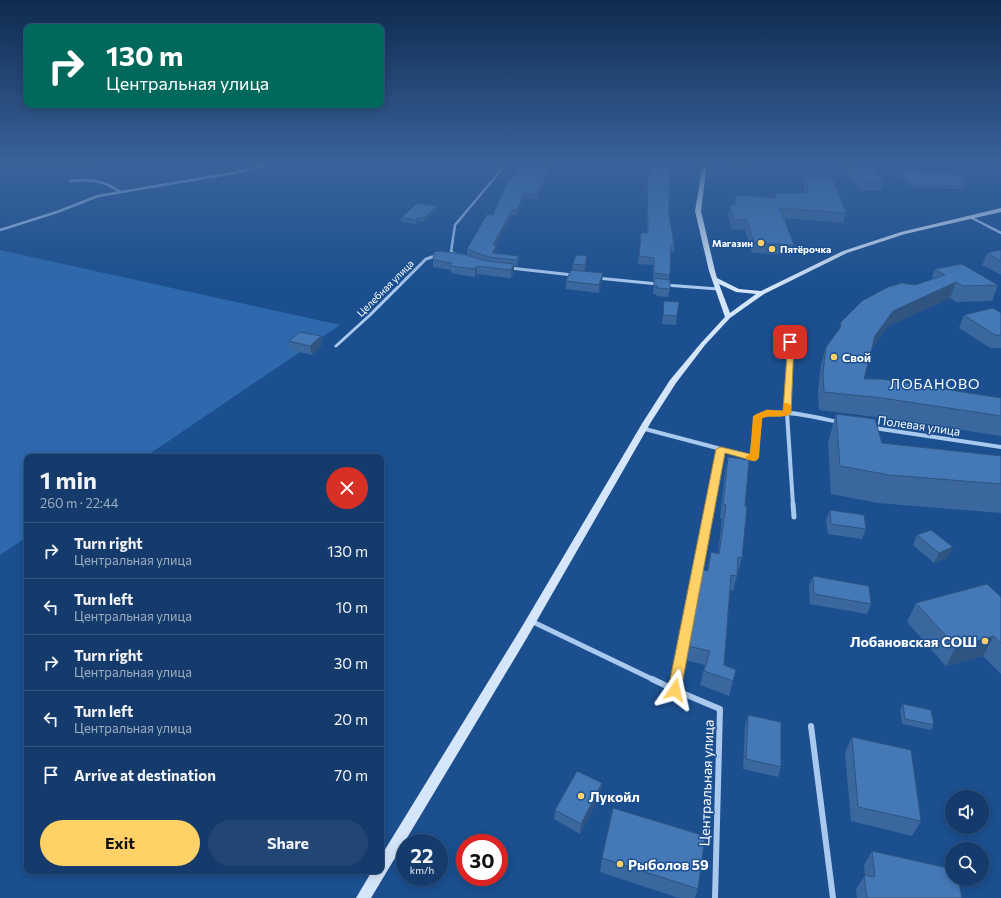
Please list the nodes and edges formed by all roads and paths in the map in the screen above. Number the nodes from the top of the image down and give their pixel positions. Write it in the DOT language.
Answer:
graph roads {
  1 [pos="75,205"];
  2 [pos="471,205"];
  3 [pos="699,205"];
  4 [pos="1001,210"];
  5 [pos="970,217"];
  6 [pos="0,230"];
  7 [pos="1001,233"];
  8 [pos="450,252"];
  9 [pos="458,255"];
  10 [pos="504,268"];
  11 [pos="575,275"];
  12 [pos="590,277"];
  13 [pos="714,279"];
  14 [pos="718,289"];
  15 [pos="762,293"];
  16 [pos="728,317"];
  17 [pos="790,342"];
  18 [pos="336,346"];
  19 [pos="787,413"];
  20 [pos="842,423"];
  21 [pos="866,427"];
  22 [pos="645,429"];
  23 [pos="1001,447"];
  24 [pos="721,449"];
  25 [pos="794,518"];
  26 [pos="530,621"];
  27 [pos="675,690"];
  28 [pos="811,726"];
  29 [pos="384,863"];
  30 [pos="377,874"];
  31 [pos="363,898"];
  32 [pos="715,898"];
  33 [pos="833,898"];
  1 -- 6 [label="street"];
  2 -- 8 [label="street"];
  3 -- 13 [label="main road"];
  4 -- 5 [label="main road"];
  5 -- 7 [label="street"];
  5 -- 15 [label="main road"];
  8 -- 9 [label="street"];
  8 -- 18 [label="street, Целебная улица"];
  10 -- 11 [label="street"];
  12 -- 14 [label="street"];
  13 -- 14 [label="main road"];
  13 -- 15 [label="main road"];
  14 -- 16 [label="main road"];
  15 -- 16 [label="main road"];
  16 -- 22 [label="main road"];
  17 -- 19 [label="street"];
  19 -- 20 [label="street"];
  19 -- 24 [label="street"];
  19 -- 25 [label="street"];
  21 -- 23 [label="street, Полевая улица"];
  22 -- 24 [label="street"];
  22 -- 26 [label="main road"];
  24 -- 27 [label="street"];
  26 -- 27 [label="street"];
  26 -- 29 [label="main road"];
  27 -- 32 [label="street, Центральная улица"];
  28 -- 33 [label="street"];
  30 -- 31 [label="main road"];
}
